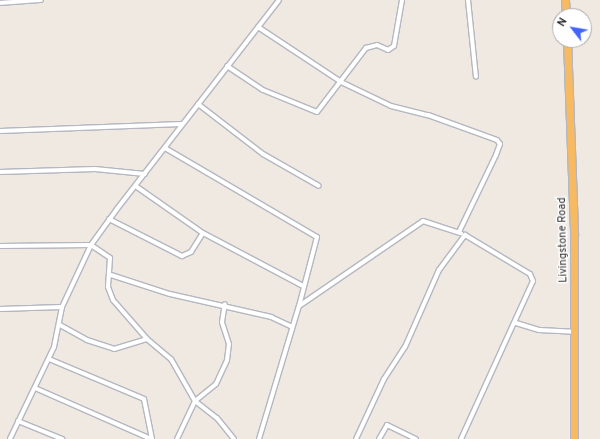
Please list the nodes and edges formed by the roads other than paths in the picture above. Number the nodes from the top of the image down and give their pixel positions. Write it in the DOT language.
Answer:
graph roads {
  1 [pos="41,0"];
  2 [pos="279,0"];
  3 [pos="402,0"];
  4 [pos="468,0"];
  5 [pos="0,3"];
  6 [pos="258,26"];
  7 [pos="567,48"];
  8 [pos="227,66"];
  9 [pos="476,77"];
  10 [pos="341,82"];
  11 [pos="198,104"];
  12 [pos="182,124"];
  13 [pos="0,131"];
  14 [pos="165,148"];
  15 [pos="0,172"];
  16 [pos="145,174"];
  17 [pos="319,186"];
  18 [pos="137,187"];
  19 [pos="110,219"];
  20 [pos="459,232"];
  21 [pos="202,233"];
  22 [pos="465,235"];
  23 [pos="91,245"];
  24 [pos="0,246"];
  25 [pos="111,275"];
  26 [pos="302,286"];
  27 [pos="225,304"];
  28 [pos="299,306"];
  29 [pos="62,307"];
  30 [pos="0,309"];
  31 [pos="516,323"];
  32 [pos="60,325"];
  33 [pos="292,326"];
  34 [pos="575,332"];
  35 [pos="147,339"];
  36 [pos="48,359"];
  37 [pos="35,388"];
  38 [pos="195,401"];
  39 [pos="18,421"];
  40 [pos="10,439"];
  41 [pos="62,439"];
  42 [pos="152,439"];
  43 [pos="177,439"];
  44 [pos="234,439"];
  45 [pos="259,439"];
  46 [pos="356,439"];
  47 [pos="379,439"];
  48 [pos="416,439"];
  49 [pos="461,439"];
  50 [pos="574,439"];
  1 -- 5 [label="street"];
  2 -- 6 [label="street"];
  3 -- 10 [label="street"];
  4 -- 9 [label="street"];
  6 -- 8 [label="street"];
  6 -- 10 [label="street"];
  7 -- 34 [label="highway, Livingstone Road"];
  8 -- 10 [label="street"];
  8 -- 11 [label="street"];
  10 -- 20 [label="street"];
  11 -- 12 [label="street"];
  11 -- 17 [label="street"];
  12 -- 13 [label="street"];
  12 -- 14 [label="street"];
  14 -- 16 [label="street"];
  14 -- 26 [label="street"];
  15 -- 16 [label="street"];
  16 -- 18 [label="street"];
  18 -- 19 [label="street"];
  18 -- 21 [label="street"];
  19 -- 21 [label="street"];
  19 -- 23 [label="street"];
  20 -- 22 [label="street"];
  20 -- 28 [label="street"];
  21 -- 26 [label="street"];
  22 -- 31 [label="street"];
  22 -- 46 [label="street"];
  23 -- 24 [label="street"];
  23 -- 25 [label="street"];
  23 -- 29 [label="street"];
  25 -- 27 [label="street"];
  25 -- 35 [label="street"];
  26 -- 28 [label="street"];
  27 -- 33 [label="street"];
  27 -- 38 [label="street"];
  28 -- 33 [label="street"];
  29 -- 30 [label="street"];
  29 -- 32 [label="street"];
  31 -- 34 [label="street"];
  31 -- 49 [label="street"];
  32 -- 35 [label="street"];
  32 -- 36 [label="street"];
  33 -- 45 [label="street"];
  34 -- 50 [label="highway, Livingstone Road"];
  35 -- 38 [label="street"];
  36 -- 37 [label="street"];
  36 -- 42 [label="street"];
  37 -- 39 [label="street"];
  37 -- 42 [label="street"];
  38 -- 43 [label="street"];
  38 -- 44 [label="street"];
  39 -- 40 [label="street"];
  39 -- 41 [label="street"];
  47 -- 48 [label="street"];
}
